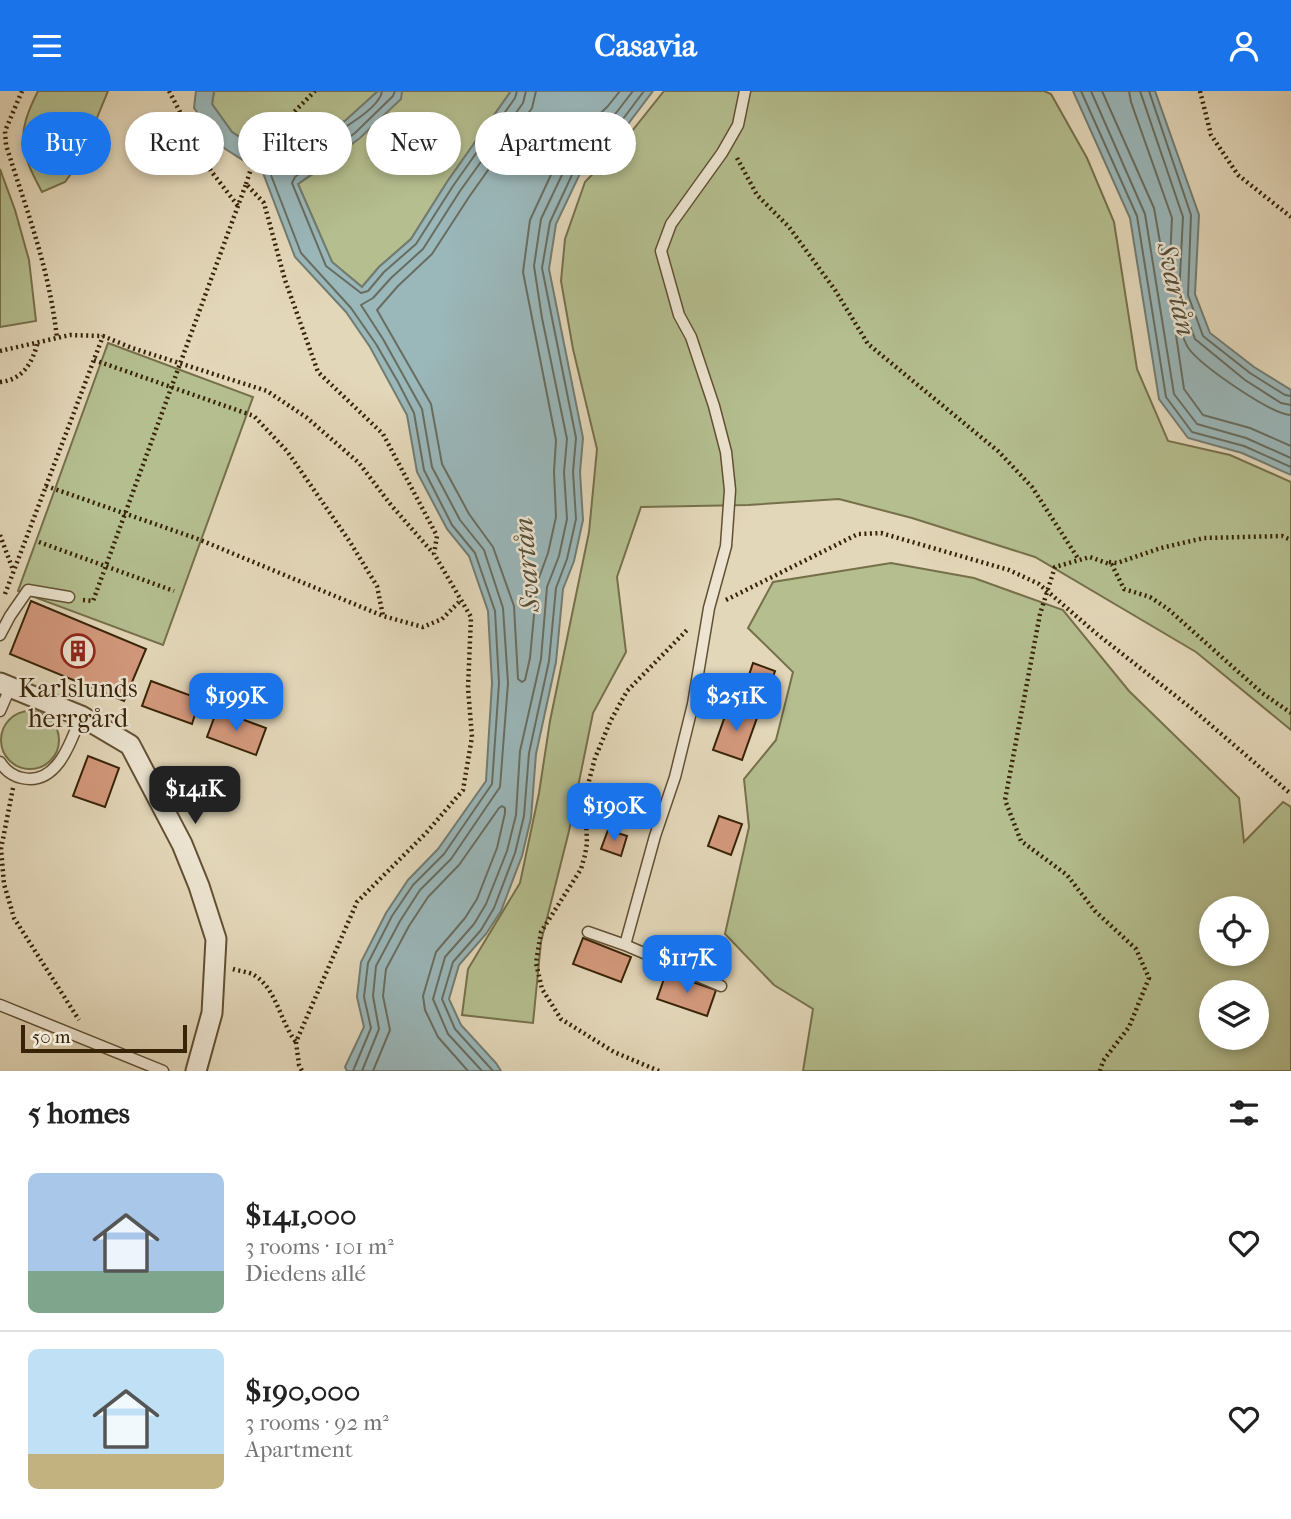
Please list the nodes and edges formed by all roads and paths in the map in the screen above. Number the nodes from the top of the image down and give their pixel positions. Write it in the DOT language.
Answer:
graph roads {
  1 [pos="22,91"];
  2 [pos="169,91"];
  3 [pos="315,91"];
  4 [pos="745,91"];
  5 [pos="1200,91"];
  6 [pos="294,112"];
  7 [pos="2,130"];
  8 [pos="728,142"];
  9 [pos="248,175"];
  10 [pos="246,184"];
  11 [pos="238,206"];
  12 [pos="1291,217"];
  13 [pos="103,336"];
  14 [pos="57,338"];
  15 [pos="38,341"];
  16 [pos="0,351"];
  17 [pos="94,360"];
  18 [pos="180,362"];
  19 [pos="0,382"];
  20 [pos="171,387"];
  21 [pos="46,486"];
  22 [pos="125,513"];
  23 [pos="0,535"];
  24 [pos="1291,540"];
  25 [pos="39,542"];
  26 [pos="434,554"];
  27 [pos="1079,560"];
  28 [pos="1105,562"];
  29 [pos="106,566"];
  30 [pos="13,571"];
  31 [pos="1048,590"];
  32 [pos="174,591"];
  33 [pos="95,595"];
  34 [pos="69,597"];
  35 [pos="460,601"];
  36 [pos="709,608"];
  37 [pos="10,616"];
  38 [pos="383,616"];
  39 [pos="0,635"];
  40 [pos="5,686"];
  41 [pos="0,711"];
  42 [pos="1291,713"];
  43 [pos="81,716"];
  44 [pos="0,762"];
  45 [pos="15,776"];
  46 [pos="1291,794"];
  47 [pos="588,932"];
  48 [pos="625,945"];
  49 [pos="215,964"];
  50 [pos="721,986"];
  51 [pos="0,1005"];
  52 [pos="92,1041"];
  53 [pos="296,1042"];
  54 [pos="163,1071"];
  55 [pos="197,1071"];
  56 [pos="302,1071"];
  57 [pos="659,1071"];
  58 [pos="1100,1071"];
  1 -- 7 [label="path"];
  2 -- 11 [label="path"];
  3 -- 6 [label="path"];
  4 -- 8 [label="lane"];
  5 -- 12 [label="path"];
  7 -- 14 [label="path"];
  8 -- 27 [label="path"];
  8 -- 36 [label="lane"];
  9 -- 10 [label="path"];
  10 -- 11 [label="path"];
  10 -- 26 [label="path"];
  11 -- 18 [label="path"];
  13 -- 14 [label="path"];
  13 -- 17 [label="path"];
  13 -- 18 [label="path"];
  14 -- 15 [label="path"];
  15 -- 16 [label="path"];
  15 -- 19 [label="path"];
  17 -- 20 [label="path"];
  17 -- 21 [label="path"];
  18 -- 20 [label="path"];
  18 -- 26 [label="path"];
  20 -- 22 [label="path"];
  20 -- 38 [label="path"];
  21 -- 22 [label="path"];
  21 -- 30 [label="path"];
  22 -- 29 [label="path"];
  22 -- 38 [label="path"];
  23 -- 30 [label="path"];
  24 -- 28 [label="path"];
  25 -- 29 [label="path"];
  26 -- 35 [label="path"];
  27 -- 28 [label="path"];
  27 -- 31 [label="path"];
  28 -- 42 [label="path"];
  29 -- 32 [label="path"];
  29 -- 33 [label="path"];
  30 -- 37 [label="path"];
  31 -- 36 [label="path"];
  31 -- 46 [label="path"];
  31 -- 58 [label="path"];
  34 -- 37 [label="lane"];
  35 -- 38 [label="path"];
  35 -- 53 [label="path"];
  36 -- 48 [label="lane"];
  36 -- 57 [label="path"];
  37 -- 39 [label="lane"];
  40 -- 41 [label="lane"];
  40 -- 43 [label="street"];
  43 -- 45 [label="lane"];
  43 -- 49 [label="street"];
  44 -- 45 [label="lane"];
  45 -- 52 [label="path"];
  47 -- 48 [label="lane"];
  48 -- 50 [label="lane"];
  49 -- 53 [label="path"];
  49 -- 55 [label="street"];
  51 -- 52 [label="lane"];
  52 -- 54 [label="lane"];
  53 -- 56 [label="path"];
}
